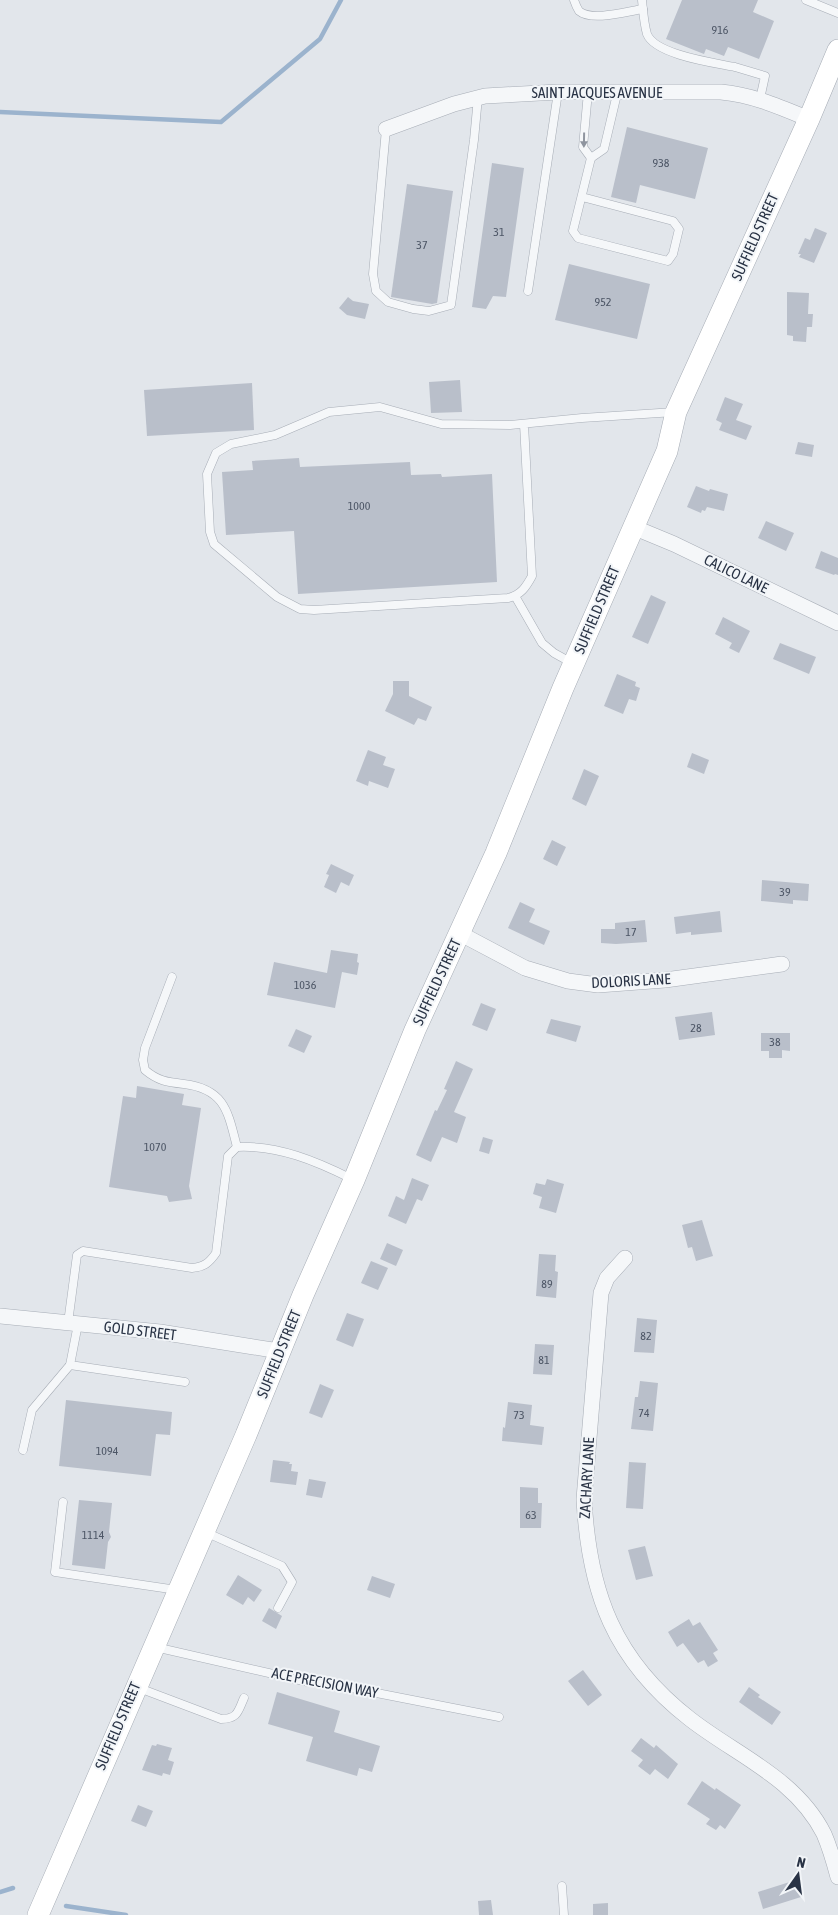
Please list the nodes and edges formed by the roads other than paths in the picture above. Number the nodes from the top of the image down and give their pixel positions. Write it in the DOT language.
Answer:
graph roads {
  1 [pos="574,0"];
  2 [pos="642,0"];
  3 [pos="808,0"];
  4 [pos="643,9"];
  5 [pos="838,13"];
  6 [pos="838,50"];
  7 [pos="558,92"];
  8 [pos="588,92"];
  9 [pos="617,94"];
  10 [pos="478,97"];
  11 [pos="760,100"];
  12 [pos="809,119"];
  13 [pos="386,128"];
  14 [pos="591,158"];
  15 [pos="582,197"];
  16 [pos="528,291"];
  17 [pos="676,412"];
  18 [pos="524,424"];
  19 [pos="633,527"];
  20 [pos="515,596"];
  21 [pos="838,623"];
  22 [pos="574,664"];
  23 [pos="459,933"];
  24 [pos="782,964"];
  25 [pos="172,977"];
  26 [pos="237,1147"];
  27 [pos="354,1180"];
  28 [pos="625,1258"];
  29 [pos="0,1316"];
  30 [pos="73,1323"];
  31 [pos="279,1351"];
  32 [pos="70,1365"];
  33 [pos="185,1382"];
  34 [pos="23,1450"];
  35 [pos="63,1502"];
  36 [pos="203,1531"];
  37 [pos="177,1590"];
  38 [pos="278,1608"];
  39 [pos="153,1646"];
  40 [pos="136,1686"];
  41 [pos="244,1698"];
  42 [pos="499,1717"];
  43 [pos="838,1877"];
  44 [pos="562,1886"];
  45 [pos="38,1915"];
  46 [pos="564,1915"];
  1 -- 4 [label="lane"];
  2 -- 4 [label="lane"];
  3 -- 5 [label="lane"];
  4 -- 11 [label="lane"];
  6 -- 12 [label="main road, SUFFIELD STREET"];
  7 -- 8 [label="street, SAINT JACQUES AVENUE"];
  7 -- 10 [label="street, SAINT JACQUES AVENUE"];
  7 -- 16 [label="lane"];
  8 -- 9 [label="street, SAINT JACQUES AVENUE"];
  8 -- 14 [label="lane, one-way"];
  9 -- 11 [label="street, SAINT JACQUES AVENUE"];
  9 -- 14 [label="lane"];
  10 -- 13 [label="street, SAINT JACQUES AVENUE"];
  10 -- 13 [label="lane"];
  11 -- 12 [label="street, SAINT JACQUES AVENUE"];
  12 -- 17 [label="main road, SUFFIELD STREET"];
  14 -- 15 [label="lane"];
  15 -- 15 [label="lane"];
  17 -- 18 [label="lane"];
  17 -- 19 [label="main road, SUFFIELD STREET"];
  18 -- 20 [label="lane"];
  18 -- 20 [label="lane"];
  19 -- 21 [label="street, CALICO LANE"];
  19 -- 22 [label="main road, SUFFIELD STREET"];
  20 -- 22 [label="lane"];
  22 -- 23 [label="main road, SUFFIELD STREET"];
  23 -- 24 [label="street, DOLORIS LANE"];
  23 -- 27 [label="main road, SUFFIELD STREET"];
  25 -- 26 [label="lane"];
  26 -- 27 [label="lane"];
  26 -- 30 [label="lane"];
  27 -- 31 [label="main road, SUFFIELD STREET"];
  28 -- 43 [label="street, ZACHARY LANE"];
  29 -- 30 [label="street, GOLD STREET"];
  30 -- 31 [label="street, GOLD STREET"];
  30 -- 32 [label="lane"];
  31 -- 36 [label="main road, SUFFIELD STREET"];
  32 -- 33 [label="lane"];
  32 -- 34 [label="lane"];
  35 -- 37 [label="lane"];
  36 -- 37 [label="main road, SUFFIELD STREET"];
  36 -- 38 [label="lane"];
  37 -- 39 [label="main road, SUFFIELD STREET"];
  39 -- 40 [label="main road, SUFFIELD STREET"];
  39 -- 42 [label="lane, ACE PRECISION WAY"];
  40 -- 41 [label="lane"];
  40 -- 45 [label="main road, SUFFIELD STREET"];
  44 -- 46 [label="lane"];
}
